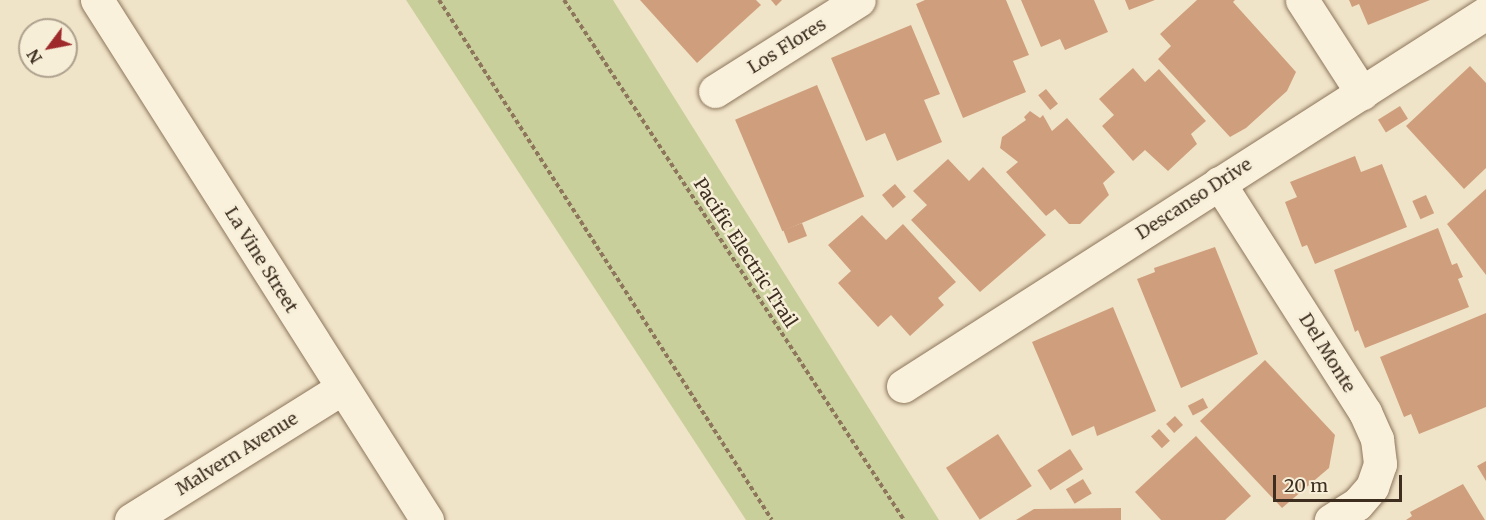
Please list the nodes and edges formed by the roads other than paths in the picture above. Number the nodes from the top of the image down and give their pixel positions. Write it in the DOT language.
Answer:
graph roads {
  1 [pos="97,0"];
  2 [pos="859,0"];
  3 [pos="1302,0"];
  4 [pos="1486,13"];
  5 [pos="715,92"];
  6 [pos="1362,93"];
  7 [pos="1219,183"];
  8 [pos="903,386"];
  9 [pos="342,388"];
  10 [pos="131,520"];
  11 [pos="427,520"];
  12 [pos="1331,520"];
  1 -- 9 [label="street, La Vine Street"];
  2 -- 5 [label="street, Los Flores"];
  3 -- 6 [label="street"];
  4 -- 6 [label="street, Descanso Drive"];
  6 -- 7 [label="street, Descanso Drive"];
  7 -- 8 [label="street, Descanso Drive"];
  7 -- 12 [label="street, Del Monte"];
  9 -- 10 [label="street, Malvern Avenue"];
  9 -- 11 [label="street, La Vine Street"];
}
